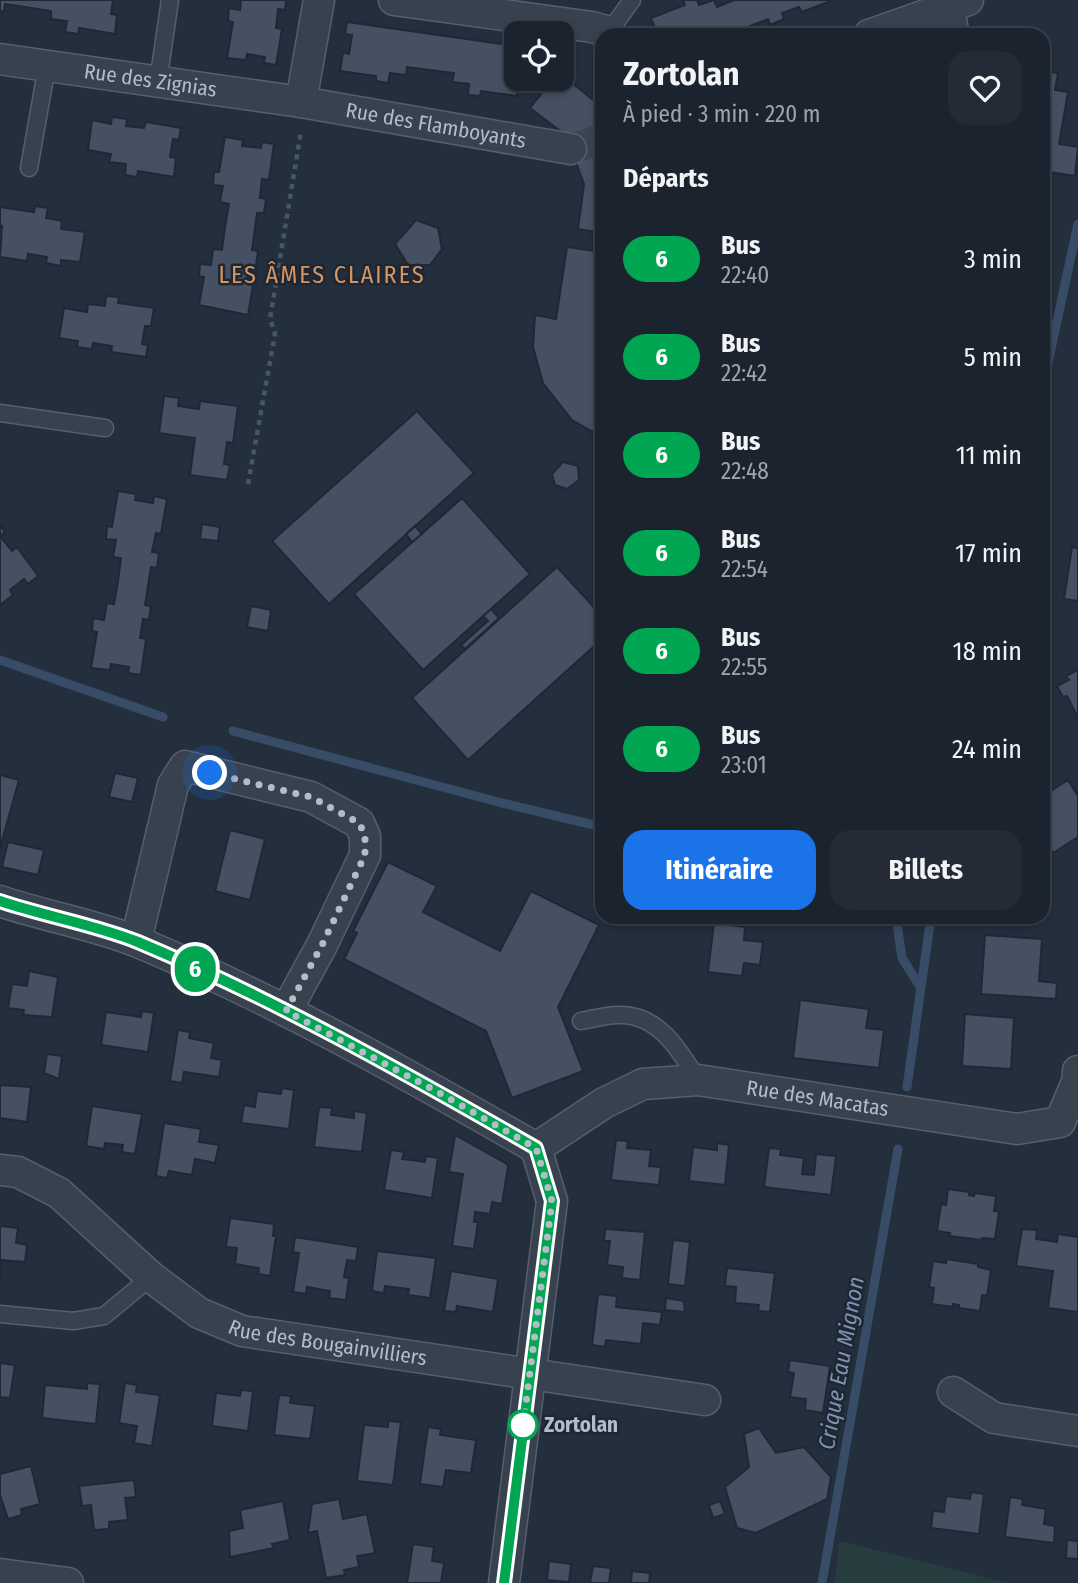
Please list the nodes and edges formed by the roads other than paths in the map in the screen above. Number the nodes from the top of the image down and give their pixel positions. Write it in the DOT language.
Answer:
graph roads {
  1 [pos="170,0"];
  2 [pos="319,0"];
  3 [pos="394,0"];
  4 [pos="632,0"];
  5 [pos="953,2"];
  6 [pos="478,5"];
  7 [pos="595,28"];
  8 [pos="613,28"];
  9 [pos="887,28"];
  10 [pos="954,28"];
  11 [pos="0,59"];
  12 [pos="47,66"];
  13 [pos="158,82"];
  14 [pos="300,102"];
  15 [pos="570,149"];
  16 [pos="29,168"];
  17 [pos="0,413"];
  18 [pos="105,428"];
  19 [pos="0,901"];
  20 [pos="136,941"];
  21 [pos="286,1011"];
  22 [pos="581,1021"];
  23 [pos="1078,1071"];
  24 [pos="698,1080"];
  25 [pos="1069,1132"];
  26 [pos="536,1148"];
  27 [pos="0,1170"];
  28 [pos="151,1277"];
  29 [pos="0,1314"];
  30 [pos="529,1375"];
  31 [pos="953,1392"];
  32 [pos="705,1400"];
  33 [pos="1078,1431"];
  34 [pos="0,1574"];
  35 [pos="68,1583"];
  36 [pos="504,1583"];
  1 -- 13 [label="lane"];
  2 -- 14 [label="street"];
  3 -- 6 [label="street"];
  4 -- 8 [label="lane"];
  5 -- 9 [label="street"];
  5 -- 10 [label="street"];
  6 -- 7 [label="street"];
  11 -- 12 [label="street, Rue des Zignias"];
  12 -- 13 [label="street, Rue des Zignias"];
  12 -- 16 [label="lane"];
  13 -- 14 [label="street, Rue des Zignias"];
  14 -- 15 [label="street, Rue des Flamboyants"];
  17 -- 18 [label="lane"];
  19 -- 20 [label="street"];
  20 -- 21 [label="street"];
  20 -- 21 [label="street"];
  21 -- 26 [label="street"];
  22 -- 24 [label="lane"];
  23 -- 25 [label="street, Rue des Macatas"];
  24 -- 25 [label="street, Rue des Macatas"];
  24 -- 26 [label="street, Rue des Macatas"];
  26 -- 30 [label="street"];
  27 -- 28 [label="street, Rue des Bougainvilliers"];
  28 -- 29 [label="lane"];
  28 -- 30 [label="street, Rue des Bougainvilliers"];
  30 -- 32 [label="street, Rue des Bougainvilliers"];
  30 -- 36 [label="street"];
  31 -- 33 [label="street"];
  34 -- 35 [label="street"];
}
